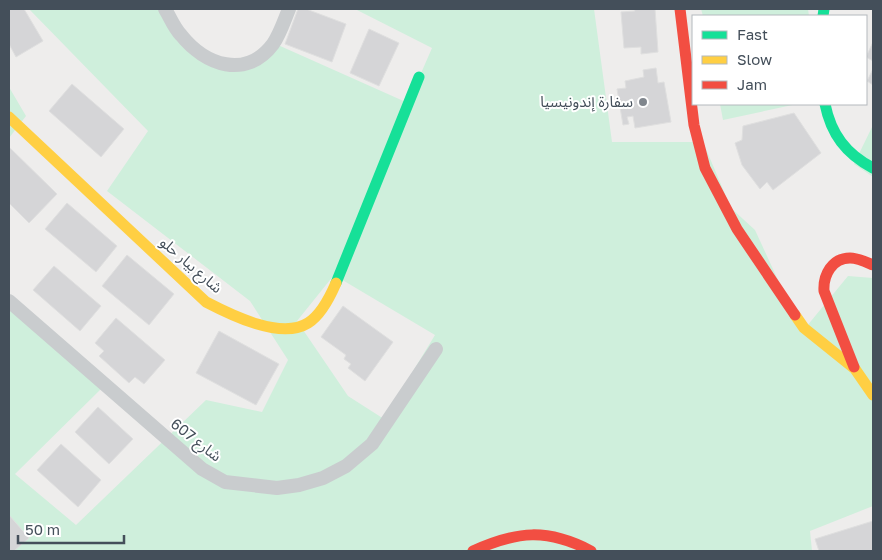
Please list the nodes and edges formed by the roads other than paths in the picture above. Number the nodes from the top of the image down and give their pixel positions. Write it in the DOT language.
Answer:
graph roads {
  1 [pos="164,9"];
  2 [pos="289,9"];
  3 [pos="680,9"];
  4 [pos="419,77"];
  5 [pos="825,105"];
  6 [pos="9,117"];
  7 [pos="873,168"];
  8 [pos="873,265"];
  9 [pos="9,301"];
  10 [pos="436,349"];
  11 [pos="855,369"];
  12 [pos="873,395"];
  13 [pos="473,551"];
  14 [pos="591,551"];
  1 -- 2 [label="street"];
  3 -- 11 [label="street"];
  4 -- 6 [label="street, شارع بيار حلو"];
  5 -- 7 [label="street"];
  8 -- 11 [label="street"];
  9 -- 10 [label="street, شارع 607"];
  11 -- 12 [label="street"];
  13 -- 14 [label="street"];
}
